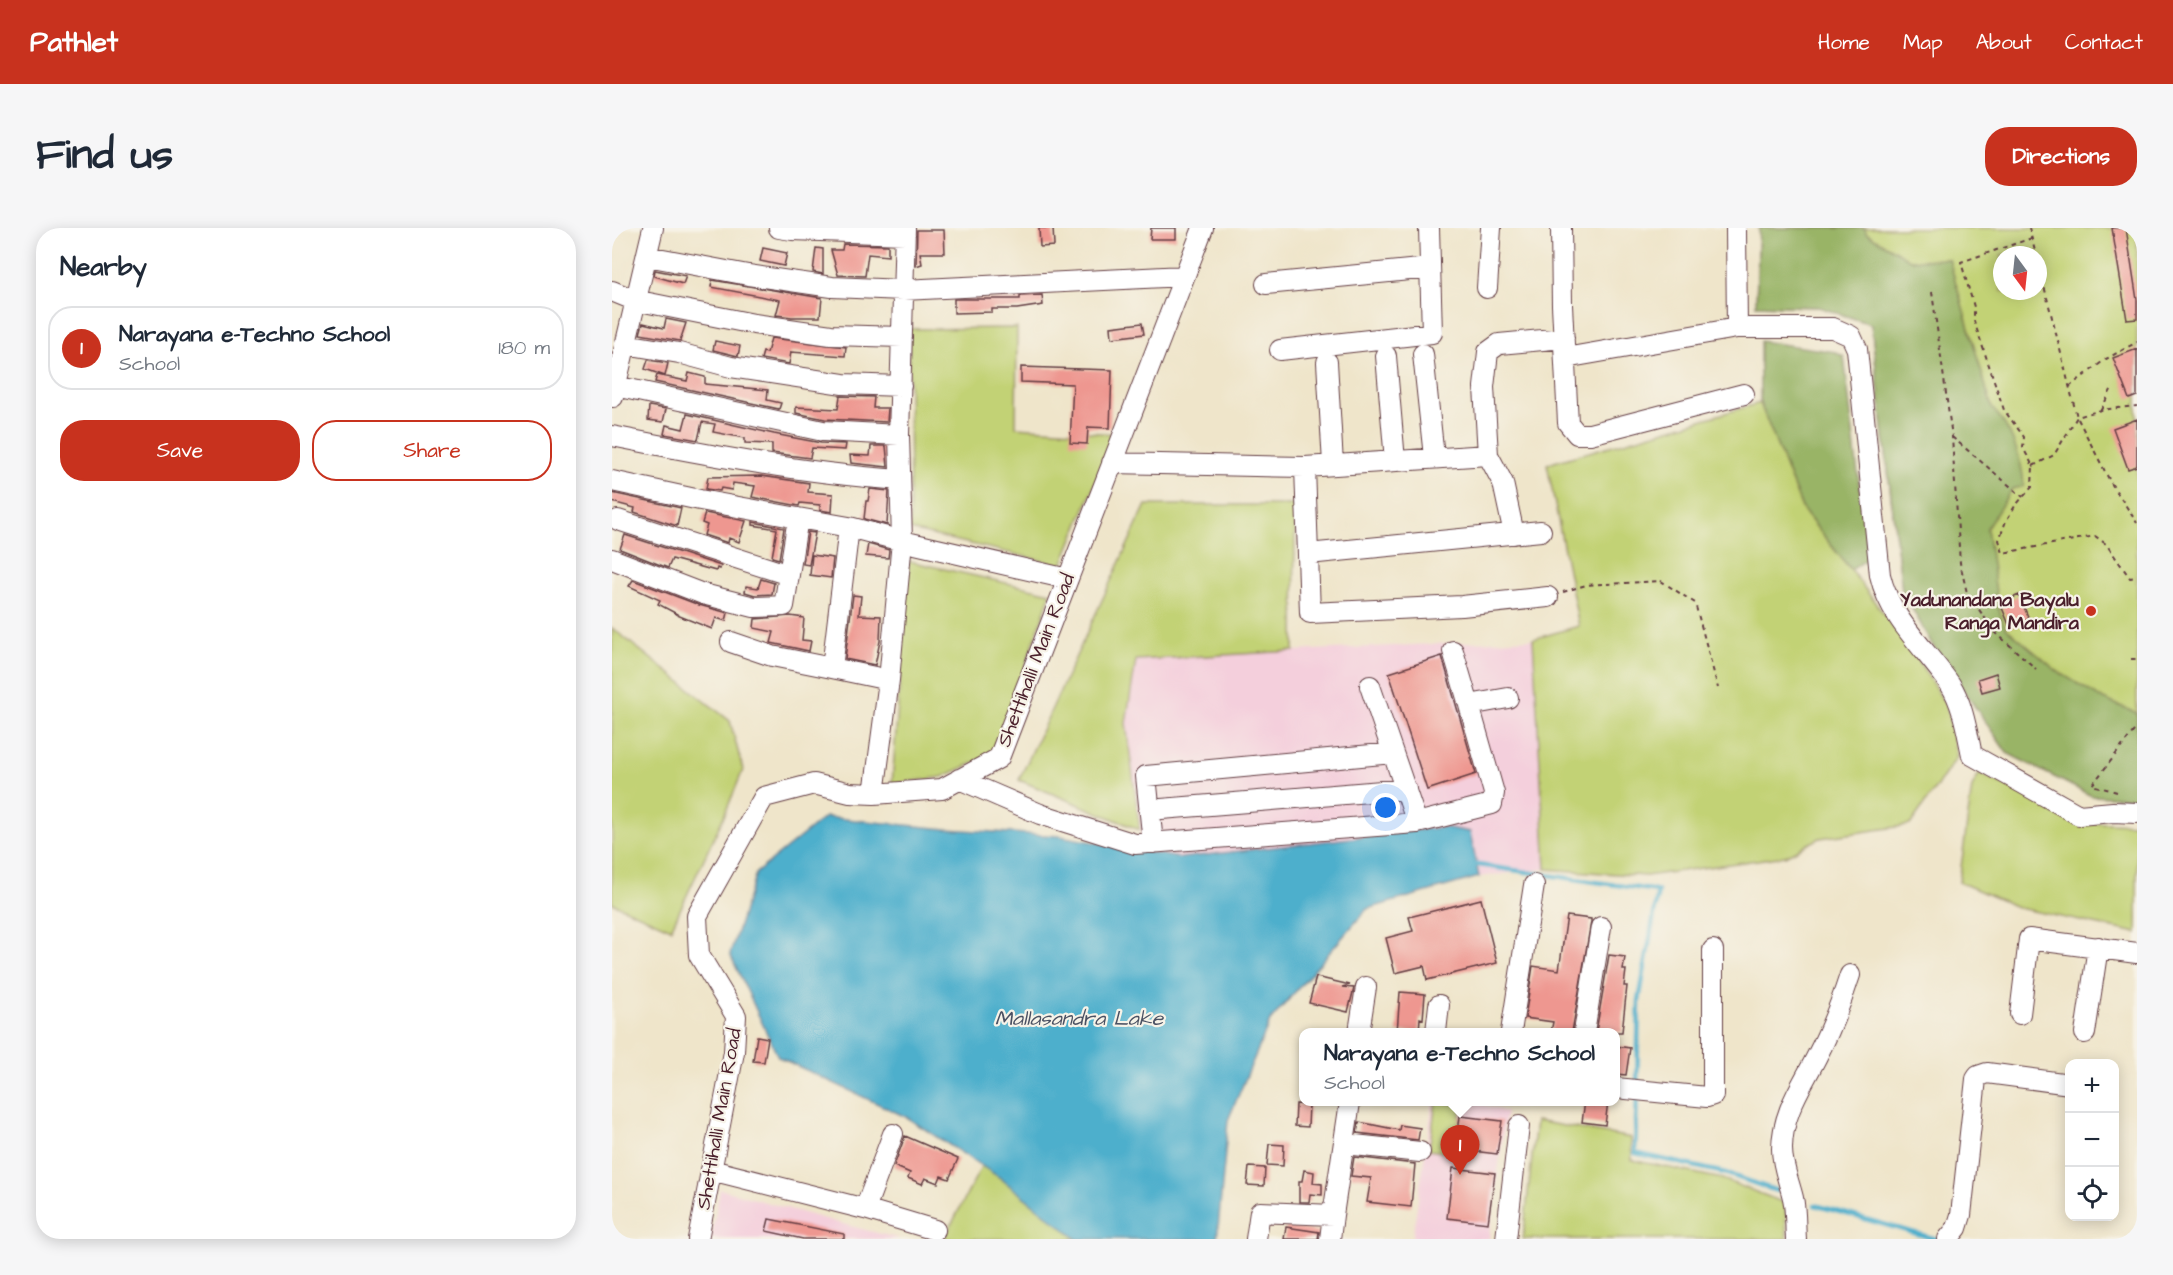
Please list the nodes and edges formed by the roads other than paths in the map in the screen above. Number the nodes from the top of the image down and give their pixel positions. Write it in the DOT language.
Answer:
graph roads {
  1 [pos="653,228"];
  2 [pos="779,228"];
  3 [pos="1203,228"];
  4 [pos="1429,228"];
  5 [pos="1491,228"];
  6 [pos="1561,228"];
  7 [pos="1736,228"];
  8 [pos="905,231"];
  9 [pos="646,256"];
  10 [pos="1430,268"];
  11 [pos="1184,276"];
  12 [pos="1266,284"];
  13 [pos="1487,288"];
  14 [pos="903,290"];
  15 [pos="612,291"];
  16 [pos="634,300"];
  17 [pos="1737,328"];
  18 [pos="902,337"];
  19 [pos="625,344"];
  20 [pos="1564,348"];
  21 [pos="1280,350"];
  22 [pos="1423,354"];
  23 [pos="1386,356"];
  24 [pos="1327,362"];
  25 [pos="901,386"];
  26 [pos="614,393"];
  27 [pos="1744,394"];
  28 [pos="899,435"];
  29 [pos="612,436"];
  30 [pos="1488,455"];
  31 [pos="1434,457"];
  32 [pos="1395,461"];
  33 [pos="1112,463"];
  34 [pos="1333,464"];
  35 [pos="1305,467"];
  36 [pos="900,480"];
  37 [pos="612,481"];
  38 [pos="798,518"];
  39 [pos="618,520"];
  40 [pos="849,527"];
  41 [pos="1541,531"];
  42 [pos="1514,534"];
  43 [pos="902,541"];
  44 [pos="1308,554"];
  45 [pos="612,559"];
  46 [pos="789,575"];
  47 [pos="1068,579"];
  48 [pos="1548,597"];
  49 [pos="730,642"];
  50 [pos="1453,651"];
  51 [pos="832,668"];
  52 [pos="889,680"];
  53 [pos="1370,686"];
  54 [pos="1508,698"];
  55 [pos="1470,705"];
  56 [pos="1393,753"];
  57 [pos="959,779"];
  58 [pos="1406,789"];
  59 [pos="874,794"];
  60 [pos="1149,810"];
  61 [pos="2137,813"];
  62 [pos="1417,823"];
  63 [pos="1153,843"];
  64 [pos="1534,885"];
  65 [pos="1601,927"];
  66 [pos="2098,947"];
  67 [pos="1713,950"];
  68 [pos="2137,953"];
  69 [pos="1850,975"];
  70 [pos="1366,987"];
  71 [pos="1439,1005"];
  72 [pos="2020,1014"];
  73 [pos="1360,1028"];
  74 [pos="1436,1028"];
  75 [pos="1512,1028"];
  76 [pos="1585,1028"];
  77 [pos="2085,1033"];
  78 [pos="2065,1083"];
  79 [pos="1629,1089"];
  80 [pos="1349,1106"];
  81 [pos="1519,1126"];
  82 [pos="893,1134"];
  83 [pos="1345,1144"];
  84 [pos="1420,1152"];
  85 [pos="711,1170"];
  86 [pos="865,1209"];
  87 [pos="1333,1215"];
  88 [pos="935,1230"];
  89 [pos="1949,1238"];
  90 [pos="698,1239"];
  91 [pos="1257,1239"];
  92 [pos="1330,1239"];
  93 [pos="1506,1239"];
  94 [pos="1796,1239"];
  1 -- 9 [label="street"];
  2 -- 8 [label="street"];
  3 -- 11 [label="street, Shettihalli Main Road"];
  4 -- 10 [label="street"];
  5 -- 13 [label="street"];
  6 -- 20 [label="street"];
  7 -- 17 [label="street"];
  8 -- 14 [label="street"];
  9 -- 14 [label="street"];
  9 -- 16 [label="street"];
  10 -- 12 [label="street"];
  10 -- 21 [label="street"];
  11 -- 14 [label="street"];
  11 -- 33 [label="street, Shettihalli Main Road"];
  14 -- 18 [label="street"];
  15 -- 16 [label="street"];
  16 -- 18 [label="street"];
  16 -- 19 [label="street"];
  17 -- 20 [label="street"];
  17 -- 61 [label="street"];
  18 -- 25 [label="street"];
  19 -- 25 [label="street"];
  19 -- 26 [label="street"];
  20 -- 27 [label="street"];
  20 -- 30 [label="street"];
  22 -- 31 [label="street"];
  23 -- 32 [label="street"];
  24 -- 34 [label="street"];
  25 -- 28 [label="street"];
  26 -- 28 [label="street"];
  28 -- 36 [label="street"];
  29 -- 36 [label="street"];
  30 -- 31 [label="street"];
  30 -- 42 [label="street"];
  31 -- 32 [label="street"];
  32 -- 34 [label="street"];
  33 -- 35 [label="street"];
  33 -- 47 [label="street, Shettihalli Main Road"];
  34 -- 35 [label="street"];
  35 -- 44 [label="street"];
  36 -- 43 [label="street"];
  37 -- 38 [label="street"];
  38 -- 40 [label="street"];
  38 -- 46 [label="street"];
  39 -- 46 [label="street"];
  40 -- 43 [label="street"];
  40 -- 51 [label="street"];
  41 -- 42 [label="street"];
  42 -- 44 [label="street"];
  43 -- 47 [label="street"];
  43 -- 52 [label="street"];
  44 -- 48 [label="street"];
  45 -- 46 [label="street"];
  47 -- 57 [label="street, Shettihalli Main Road"];
  49 -- 51 [label="street"];
  50 -- 55 [label="street"];
  51 -- 52 [label="street"];
  52 -- 59 [label="street"];
  53 -- 56 [label="street"];
  54 -- 55 [label="street"];
  55 -- 62 [label="street"];
  56 -- 58 [label="street"];
  56 -- 60 [label="street"];
  57 -- 59 [label="street, Shettihalli Main Road"];
  57 -- 63 [label="street"];
  58 -- 60 [label="street"];
  58 -- 62 [label="street"];
  59 -- 85 [label="street, Shettihalli Main Road"];
  60 -- 63 [label="street"];
  62 -- 63 [label="street"];
  64 -- 75 [label="street"];
  65 -- 76 [label="street"];
  66 -- 68 [label="street"];
  66 -- 72 [label="street"];
  66 -- 77 [label="street"];
  67 -- 79 [label="street"];
  69 -- 94 [label="street"];
  70 -- 73 [label="street"];
  71 -- 74 [label="street"];
  78 -- 89 [label="street"];
  80 -- 83 [label="street"];
  81 -- 93 [label="street"];
  82 -- 86 [label="street"];
  83 -- 84 [label="street"];
  83 -- 87 [label="street"];
  85 -- 86 [label="street"];
  85 -- 90 [label="street, Shettihalli Main Road"];
  86 -- 88 [label="street"];
  87 -- 91 [label="street"];
  87 -- 92 [label="street"];
}
